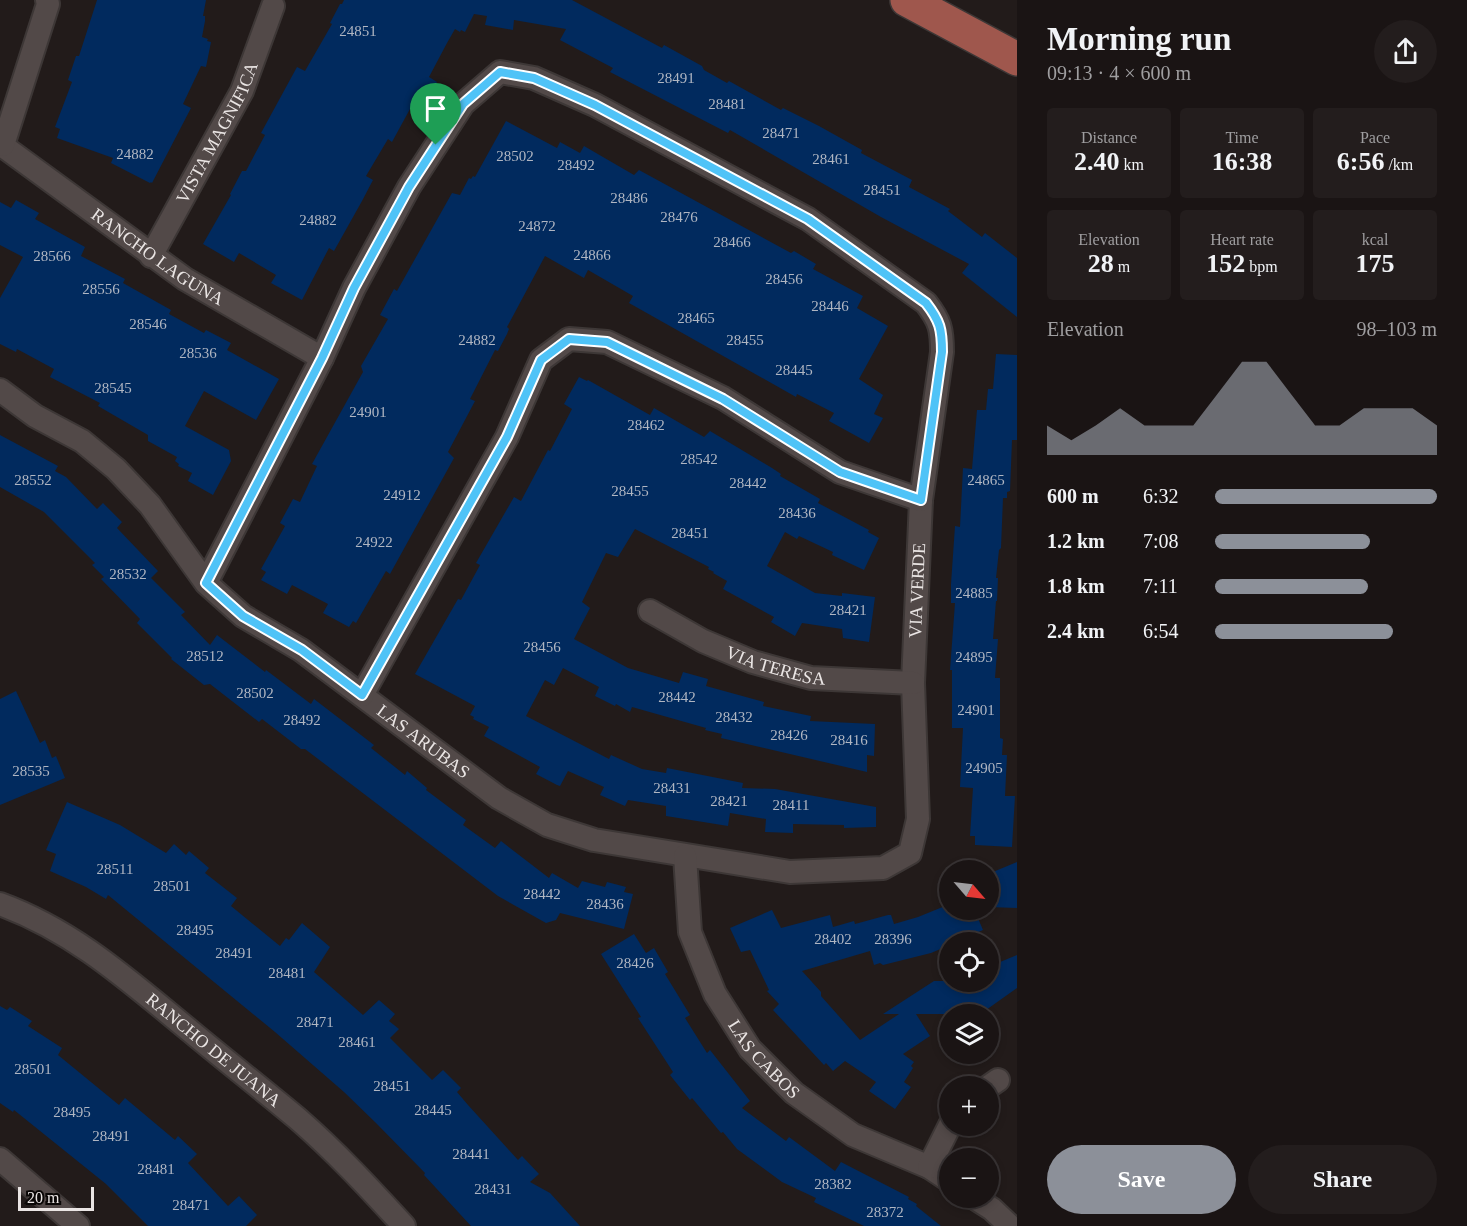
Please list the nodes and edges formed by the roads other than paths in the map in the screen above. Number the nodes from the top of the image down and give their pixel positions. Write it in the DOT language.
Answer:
graph roads {
  1 [pos="47,0"];
  2 [pos="907,0"];
  3 [pos="273,6"];
  4 [pos="1017,60"];
  5 [pos="1,145"];
  6 [pos="151,256"];
  7 [pos="322,358"];
  8 [pos="0,390"];
  9 [pos="921,500"];
  10 [pos="206,583"];
  11 [pos="650,611"];
  12 [pos="913,683"];
  13 [pos="362,695"];
  14 [pos="910,853"];
  15 [pos="685,856"];
  16 [pos="0,904"];
  17 [pos="944,1136"];
  18 [pos="0,1159"];
  19 [pos="929,1167"];
  20 [pos="939,1174"];
  21 [pos="990,1208"];
  22 [pos="78,1226"];
  23 [pos="404,1226"];
  24 [pos="1010,1226"];
  1 -- 5 [label="street"];
  2 -- 4 [label="main road"];
  3 -- 6 [label="street, VISTA MAGNIFICA"];
  5 -- 6 [label="street, RANCHO LAGUNA"];
  6 -- 7 [label="street, RANCHO LAGUNA"];
  7 -- 9 [label="street, VIA VERDE"];
  7 -- 10 [label="street"];
  8 -- 10 [label="street, LAS ARUBAS"];
  9 -- 12 [label="street, VIA VERDE"];
  9 -- 13 [label="street"];
  10 -- 13 [label="street, LAS ARUBAS"];
  11 -- 12 [label="street, VIA TERESA"];
  12 -- 14 [label="street, VIA VERDE"];
  13 -- 15 [label="street, LAS ARUBAS"];
  14 -- 15 [label="street, LAS ARUBAS"];
  15 -- 19 [label="street, LAS CABOS"];
  16 -- 23 [label="street, RANCHO DE JUANA"];
  17 -- 19 [label="street"];
  18 -- 22 [label="street"];
  19 -- 20 [label="street, LAS CABOS"];
  21 -- 24 [label="street"];
}
